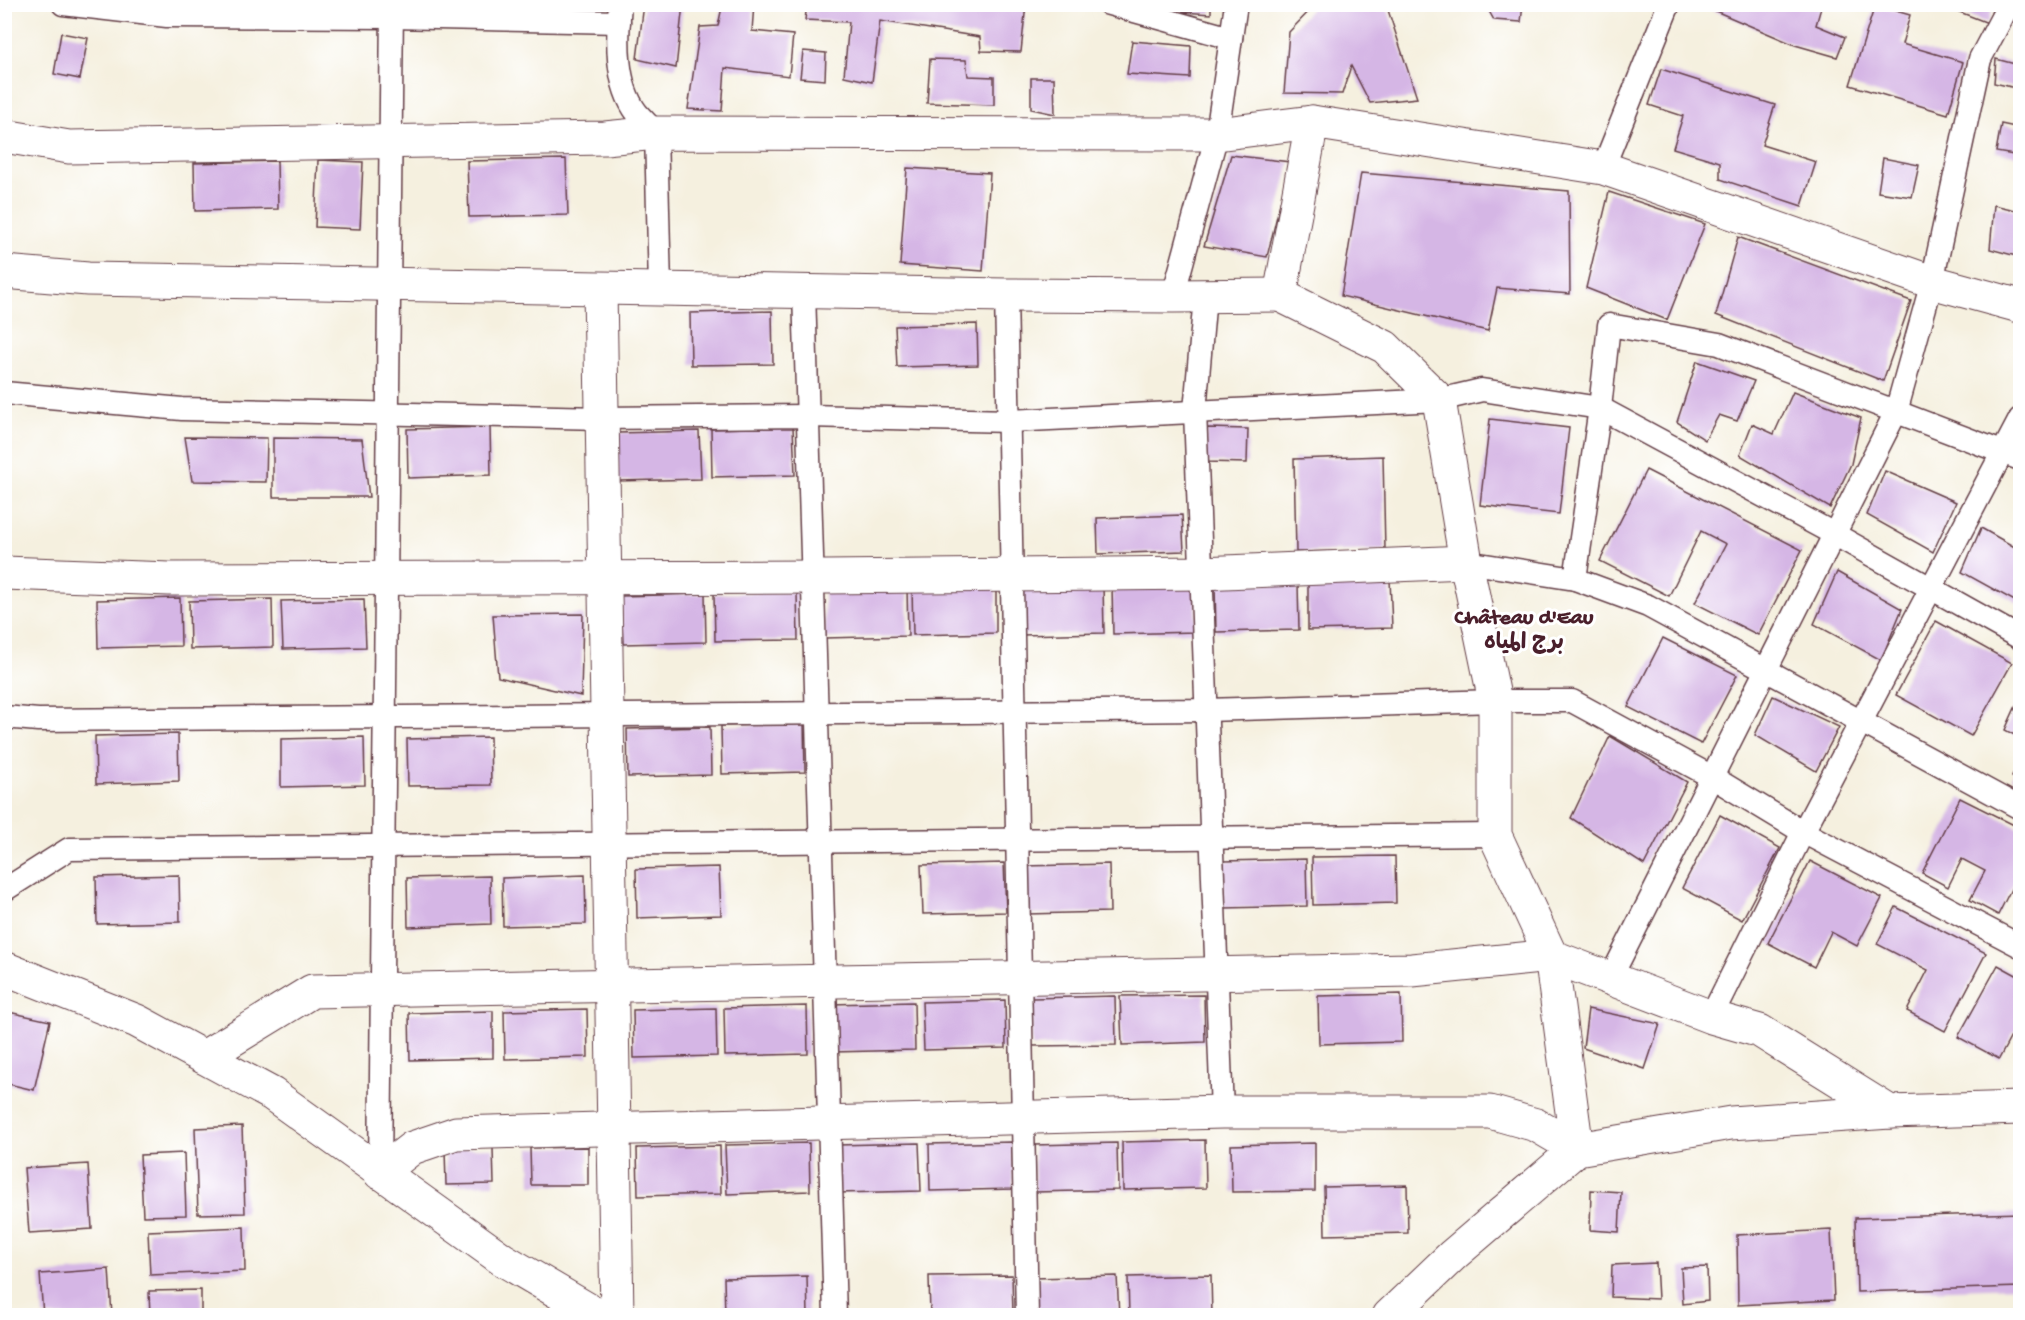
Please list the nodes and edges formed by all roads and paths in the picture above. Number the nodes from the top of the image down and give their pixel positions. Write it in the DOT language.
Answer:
graph roads {
  1 [pos="63,4"];
  2 [pos="1109,4"];
  3 [pos="1236,4"];
  4 [pos="1669,4"];
  5 [pos="2009,4"];
  6 [pos="392,11"];
  7 [pos="619,13"];
  8 [pos="1231,38"];
  9 [pos="1311,122"];
  10 [pos="656,133"];
  11 [pos="1217,134"];
  12 [pos="4,136"];
  13 [pos="390,142"];
  14 [pos="1603,168"];
  15 [pos="4,272"];
  16 [pos="1932,282"];
  17 [pos="389,285"];
  18 [pos="660,288"];
  19 [pos="600,289"];
  20 [pos="804,291"];
  21 [pos="1006,295"];
  22 [pos="1280,295"];
  23 [pos="1189,296"];
  24 [pos="2020,306"];
  25 [pos="4,393"];
  26 [pos="1439,400"];
  27 [pos="1600,408"];
  28 [pos="1195,411"];
  29 [pos="1896,412"];
  30 [pos="388,414"];
  31 [pos="808,416"];
  32 [pos="602,418"];
  33 [pos="2020,419"];
  34 [pos="1008,421"];
  35 [pos="2012,456"];
  36 [pos="1834,534"];
  37 [pos="1466,562"];
  38 [pos="4,573"];
  39 [pos="1202,573"];
  40 [pos="1012,575"];
  41 [pos="813,577"];
  42 [pos="386,578"];
  43 [pos="605,578"];
  44 [pos="1575,579"];
  45 [pos="1932,589"];
  46 [pos="2020,638"];
  47 [pos="1766,669"];
  48 [pos="1495,701"];
  49 [pos="1207,710"];
  50 [pos="1015,712"];
  51 [pos="817,713"];
  52 [pos="608,715"];
  53 [pos="4,717"];
  54 [pos="384,717"];
  55 [pos="1863,722"];
  56 [pos="1712,777"];
  57 [pos="2020,808"];
  58 [pos="1803,832"];
  59 [pos="1495,835"];
  60 [pos="1211,838"];
  61 [pos="1018,840"];
  62 [pos="821,842"];
  63 [pos="610,844"];
  64 [pos="383,846"];
  65 [pos="4,891"];
  66 [pos="2020,946"];
  67 [pos="1551,956"];
  68 [pos="4,968"];
  69 [pos="1217,974"];
  70 [pos="1020,977"];
  71 [pos="1611,977"];
  72 [pos="825,981"];
  73 [pos="611,985"];
  74 [pos="382,990"];
  75 [pos="1712,1017"];
  76 [pos="204,1057"];
  77 [pos="2020,1108"];
  78 [pos="1222,1112"];
  79 [pos="1890,1112"];
  80 [pos="1023,1118"];
  81 [pos="829,1123"];
  82 [pos="614,1128"];
  83 [pos="1577,1149"];
  84 [pos="380,1173"];
  85 [pos="599,1316"];
  86 [pos="617,1316"];
  87 [pos="835,1316"];
  88 [pos="1027,1316"];
  89 [pos="1389,1316"];
  1 -- 6 [label="lane"];
  2 -- 8 [label="lane"];
  3 -- 8 [label="lane"];
  4 -- 14 [label="lane"];
  5 -- 16 [label="lane"];
  6 -- 7 [label="lane"];
  6 -- 13 [label="lane"];
  7 -- 10 [label="lane"];
  8 -- 11 [label="lane"];
  9 -- 11 [label="street"];
  9 -- 14 [label="street"];
  9 -- 22 [label="street"];
  10 -- 11 [label="street"];
  10 -- 13 [label="street"];
  10 -- 18 [label="lane"];
  11 -- 23 [label="lane"];
  12 -- 13 [label="street"];
  13 -- 17 [label="lane"];
  14 -- 16 [label="street"];
  15 -- 17 [label="street"];
  16 -- 24 [label="street"];
  16 -- 29 [label="lane"];
  17 -- 19 [label="street"];
  17 -- 30 [label="lane"];
  18 -- 19 [label="street"];
  18 -- 20 [label="street"];
  19 -- 32 [label="street"];
  20 -- 21 [label="street"];
  20 -- 31 [label="lane"];
  21 -- 23 [label="street"];
  21 -- 34 [label="lane"];
  22 -- 23 [label="street"];
  22 -- 26 [label="street"];
  23 -- 28 [label="lane"];
  25 -- 30 [label="lane"];
  26 -- 27 [label="lane"];
  26 -- 28 [label="lane"];
  26 -- 37 [label="street"];
  27 -- 29 [label="lane"];
  27 -- 36 [label="lane"];
  27 -- 44 [label="lane"];
  28 -- 34 [label="lane"];
  28 -- 39 [label="lane"];
  29 -- 35 [label="lane"];
  29 -- 36 [label="lane"];
  30 -- 32 [label="lane"];
  30 -- 42 [label="lane"];
  31 -- 32 [label="lane"];
  31 -- 34 [label="lane"];
  31 -- 41 [label="lane"];
  32 -- 43 [label="street"];
  33 -- 35 [label="lane"];
  34 -- 40 [label="lane"];
  35 -- 45 [label="lane"];
  36 -- 45 [label="lane"];
  36 -- 47 [label="lane"];
  37 -- 39 [label="street"];
  37 -- 44 [label="lane"];
  37 -- 48 [label="street"];
  38 -- 42 [label="street"];
  39 -- 40 [label="street"];
  39 -- 49 [label="lane"];
  40 -- 41 [label="street"];
  40 -- 50 [label="lane"];
  41 -- 43 [label="street"];
  41 -- 51 [label="lane"];
  42 -- 43 [label="street"];
  42 -- 54 [label="lane"];
  43 -- 52 [label="street"];
  44 -- 47 [label="lane"];
  45 -- 46 [label="lane"];
  45 -- 55 [label="lane"];
  47 -- 55 [label="lane"];
  47 -- 56 [label="lane"];
  48 -- 49 [label="lane"];
  48 -- 56 [label="lane"];
  48 -- 59 [label="street"];
  49 -- 50 [label="lane"];
  49 -- 60 [label="lane"];
  50 -- 51 [label="lane"];
  50 -- 61 [label="lane"];
  51 -- 52 [label="lane"];
  51 -- 62 [label="lane"];
  52 -- 54 [label="lane"];
  52 -- 63 [label="street"];
  53 -- 54 [label="lane"];
  54 -- 64 [label="lane"];
  55 -- 57 [label="lane"];
  55 -- 58 [label="lane"];
  56 -- 58 [label="lane"];
  56 -- 71 [label="lane"];
  58 -- 66 [label="lane"];
  58 -- 75 [label="lane"];
  59 -- 60 [label="lane"];
  59 -- 67 [label="street"];
  60 -- 61 [label="lane"];
  60 -- 69 [label="lane"];
  61 -- 62 [label="lane"];
  61 -- 70 [label="lane"];
  62 -- 63 [label="lane"];
  62 -- 72 [label="lane"];
  63 -- 64 [label="lane"];
  63 -- 73 [label="street"];
  64 -- 65 [label="lane"];
  64 -- 74 [label="lane"];
  67 -- 69 [label="street"];
  67 -- 71 [label="street"];
  67 -- 83 [label="street"];
  68 -- 76 [label="street"];
  69 -- 70 [label="street"];
  69 -- 78 [label="lane"];
  70 -- 72 [label="street"];
  70 -- 80 [label="lane"];
  71 -- 75 [label="street"];
  72 -- 73 [label="street"];
  72 -- 81 [label="lane"];
  73 -- 74 [label="street"];
  73 -- 82 [label="street"];
  74 -- 76 [label="street"];
  74 -- 84 [label="lane"];
  75 -- 79 [label="street"];
  76 -- 84 [label="street"];
  77 -- 79 [label="street"];
  78 -- 80 [label="street"];
  78 -- 83 [label="street"];
  79 -- 83 [label="street"];
  80 -- 81 [label="street"];
  80 -- 88 [label="lane"];
  81 -- 82 [label="street"];
  81 -- 87 [label="lane"];
  82 -- 84 [label="street"];
  82 -- 86 [label="street"];
  83 -- 89 [label="street"];
  84 -- 85 [label="street"];
}
